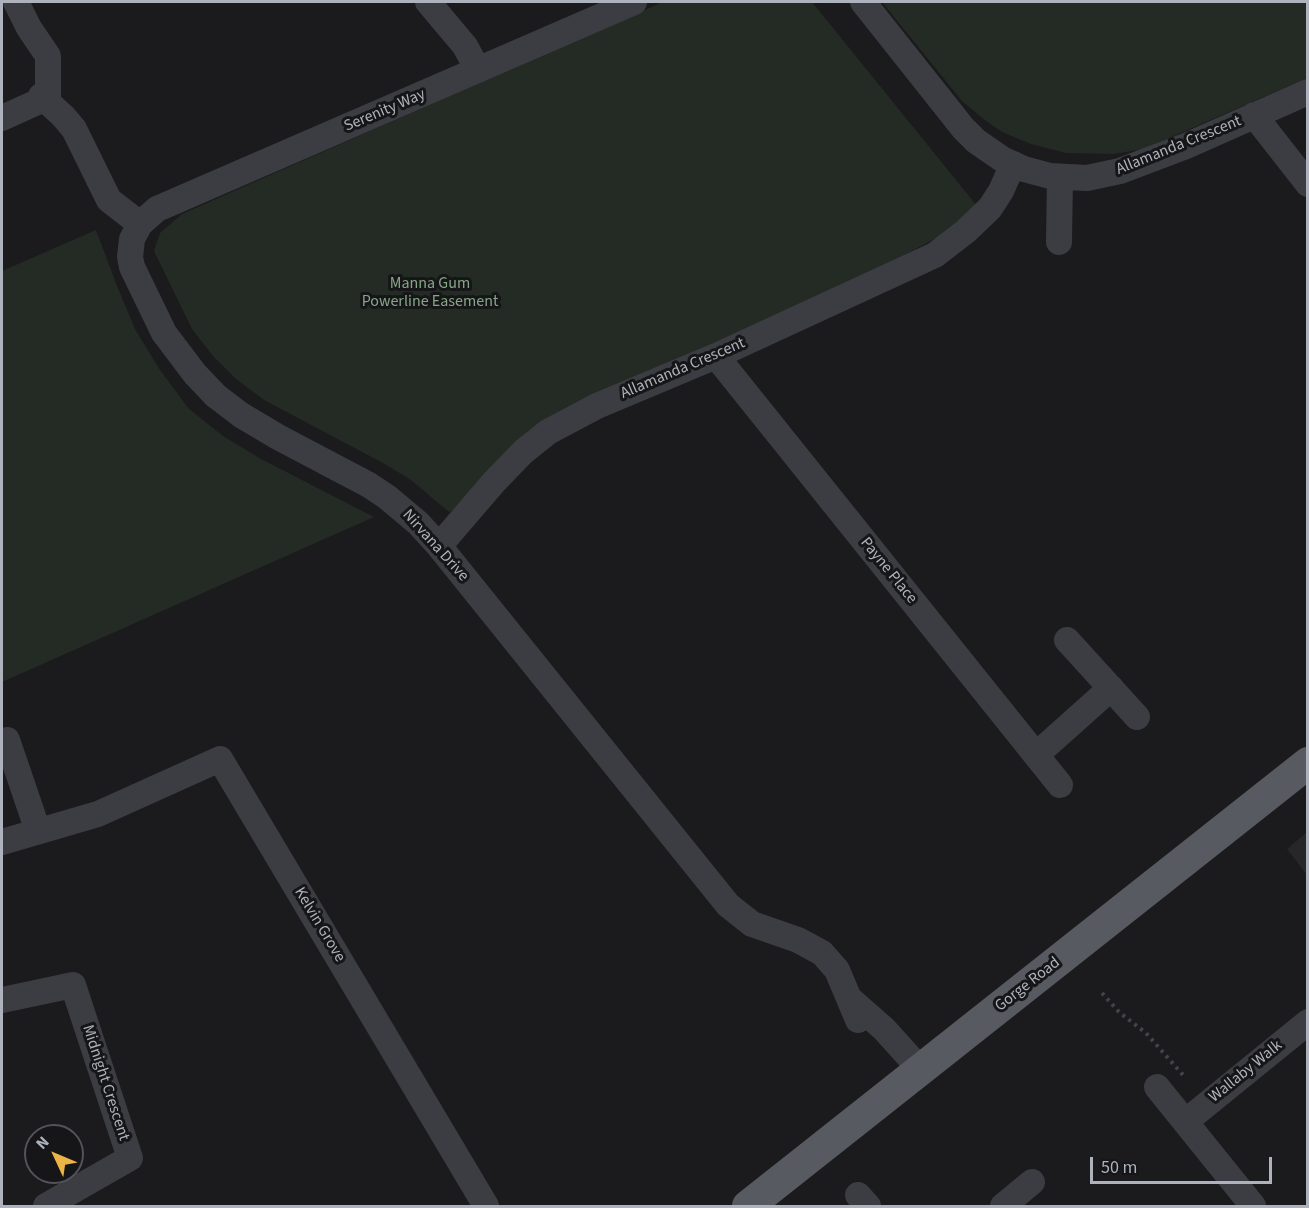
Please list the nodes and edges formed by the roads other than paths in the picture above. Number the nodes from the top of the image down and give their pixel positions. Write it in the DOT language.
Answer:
graph roads {
  1 [pos="16,2"];
  2 [pos="428,2"];
  3 [pos="634,2"];
  4 [pos="862,2"];
  5 [pos="478,70"];
  6 [pos="1307,92"];
  7 [pos="44,99"];
  8 [pos="1254,115"];
  9 [pos="2,118"];
  10 [pos="1007,162"];
  11 [pos="1060,177"];
  12 [pos="1308,184"];
  13 [pos="140,224"];
  14 [pos="1059,242"];
  15 [pos="716,356"];
  16 [pos="439,546"];
  17 [pos="1067,640"];
  18 [pos="1111,688"];
  19 [pos="1137,717"];
  20 [pos="7,740"];
  21 [pos="1036,756"];
  22 [pos="1308,763"];
  23 [pos="1060,785"];
  24 [pos="38,831"];
  25 [pos="2,842"];
  26 [pos="2,1000"];
  27 [pos="1308,1022"];
  28 [pos="921,1070"];
  29 [pos="1157,1087"];
  30 [pos="1185,1122"];
  31 [pos="1032,1182"];
  32 [pos="46,1206"];
  33 [pos="486,1206"];
  34 [pos="748,1206"];
  35 [pos="1003,1206"];
  36 [pos="1253,1206"];
  1 -- 7 [label="street"];
  2 -- 5 [label="street"];
  3 -- 5 [label="street, Serenity Way"];
  4 -- 10 [label="street, Allamanda Crescent"];
  5 -- 13 [label="street, Serenity Way"];
  6 -- 8 [label="street, Allamanda Crescent"];
  7 -- 9 [label="street"];
  7 -- 13 [label="street"];
  8 -- 11 [label="street, Allamanda Crescent"];
  8 -- 12 [label="street"];
  10 -- 11 [label="street, Allamanda Crescent"];
  10 -- 15 [label="street, Allamanda Crescent"];
  11 -- 14 [label="street"];
  13 -- 16 [label="street, Nirvana Drive"];
  15 -- 16 [label="street, Allamanda Crescent"];
  15 -- 21 [label="street, Payne Place"];
  16 -- 28 [label="street, Nirvana Drive"];
  17 -- 18 [label="street"];
  18 -- 19 [label="street"];
  18 -- 21 [label="street"];
  20 -- 24 [label="street"];
  21 -- 23 [label="street, Payne Place"];
  22 -- 28 [label="main road, Gorge Road"];
  24 -- 25 [label="street"];
  24 -- 33 [label="street, Kelvin Grove"];
  26 -- 32 [label="street, Midnight Crescent"];
  27 -- 30 [label="street, Wallaby Walk"];
  28 -- 34 [label="main road, Gorge Road"];
  29 -- 30 [label="street"];
  30 -- 36 [label="street"];
  31 -- 35 [label="street"];
}
